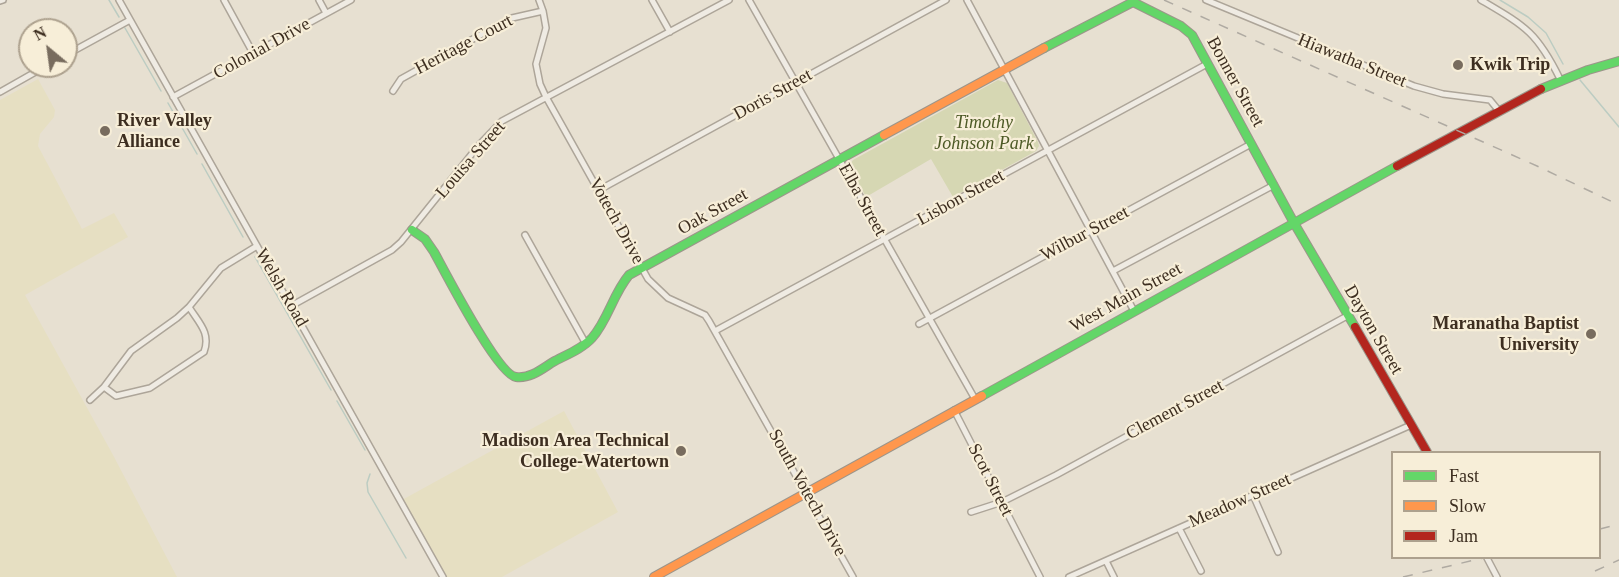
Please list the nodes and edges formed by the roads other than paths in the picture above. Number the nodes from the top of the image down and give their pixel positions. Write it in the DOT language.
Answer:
graph roads {
  1 [pos="118,0"];
  2 [pos="224,0"];
  3 [pos="319,0"];
  4 [pos="351,0"];
  5 [pos="538,0"];
  6 [pos="652,0"];
  7 [pos="729,0"];
  8 [pos="749,0"];
  9 [pos="946,0"];
  10 [pos="967,0"];
  11 [pos="1206,0"];
  12 [pos="1481,0"];
  13 [pos="543,11"];
  14 [pos="1113,11"];
  15 [pos="326,13"];
  16 [pos="130,20"];
  17 [pos="670,32"];
  18 [pos="78,48"];
  19 [pos="254,53"];
  20 [pos="1619,61"];
  21 [pos="1207,64"];
  22 [pos="1004,69"];
  23 [pos="25,78"];
  24 [pos="1560,79"];
  25 [pos="796,82"];
  26 [pos="393,91"];
  27 [pos="0,92"];
  28 [pos="173,97"];
  29 [pos="546,97"];
  30 [pos="1499,111"];
  31 [pos="1251,144"];
  32 [pos="1048,150"];
  33 [pos="840,160"];
  34 [pos="1274,185"];
  35 [pos="599,190"];
  36 [pos="1294,223"];
  37 [pos="412,230"];
  38 [pos="1092,231"];
  39 [pos="525,235"];
  40 [pos="885,240"];
  41 [pos="257,246"];
  42 [pos="643,268"];
  43 [pos="1113,271"];
  44 [pos="291,306"];
  45 [pos="189,307"];
  46 [pos="1134,311"];
  47 [pos="1347,316"];
  48 [pos="929,319"];
  49 [pos="919,324"];
  50 [pos="715,332"];
  51 [pos="586,344"];
  52 [pos="104,387"];
  53 [pos="975,399"];
  54 [pos="90,400"];
  55 [pos="760,409"];
  56 [pos="954,410"];
  57 [pos="1411,425"];
  58 [pos="1426,451"];
  59 [pos="807,492"];
  60 [pos="1253,495"];
  61 [pos="1002,502"];
  62 [pos="971,512"];
  63 [pos="1179,528"];
  64 [pos="1278,552"];
  65 [pos="1488,559"];
  66 [pos="1106,561"];
  67 [pos="1201,571"];
  68 [pos="443,577"];
  69 [pos="654,577"];
  70 [pos="853,577"];
  71 [pos="1040,577"];
  72 [pos="1069,577"];
  73 [pos="1114,577"];
  74 [pos="1497,577"];
  1 -- 16 [label="street, Welsh Road"];
  2 -- 19 [label="street"];
  3 -- 15 [label="street"];
  4 -- 15 [label="street, Colonial Drive"];
  5 -- 13 [label="street, Votech Drive"];
  6 -- 17 [label="street"];
  7 -- 17 [label="street, Louisa Street"];
  8 -- 25 [label="street, Elba Street"];
  9 -- 25 [label="street, Doris Street"];
  10 -- 22 [label="street"];
  11 -- 30 [label="street, Hiawatha Street"];
  12 -- 24 [label="street"];
  13 -- 26 [label="street, Heritage Court"];
  13 -- 29 [label="street, Votech Drive"];
  14 -- 21 [label="street, Bonner Street"];
  14 -- 22 [label="street, Oak Street"];
  15 -- 19 [label="street, Colonial Drive"];
  16 -- 18 [label="street"];
  16 -- 28 [label="street, Welsh Road"];
  17 -- 29 [label="street, Louisa Street"];
  19 -- 28 [label="street, Colonial Drive"];
  20 -- 24 [label="street, West Main Street"];
  21 -- 31 [label="street, Bonner Street"];
  21 -- 32 [label="street, Lisbon Street"];
  22 -- 32 [label="street"];
  22 -- 33 [label="street, Oak Street"];
  23 -- 27 [label="street"];
  24 -- 30 [label="street, West Main Street"];
  25 -- 33 [label="street, Elba Street"];
  25 -- 35 [label="street, Doris Street"];
  28 -- 41 [label="street, Welsh Road"];
  29 -- 35 [label="street, Votech Drive"];
  29 -- 37 [label="street, Louisa Street"];
  30 -- 36 [label="street, West Main Street"];
  31 -- 34 [label="street, Bonner Street"];
  31 -- 38 [label="street, Wilbur Street"];
  32 -- 38 [label="street"];
  32 -- 40 [label="street, Lisbon Street"];
  33 -- 40 [label="street, Elba Street"];
  33 -- 42 [label="street, Oak Street"];
  34 -- 36 [label="street, Bonner Street"];
  34 -- 43 [label="street"];
  35 -- 42 [label="street, Votech Drive"];
  36 -- 46 [label="street, West Main Street"];
  36 -- 47 [label="street, Dayton Street"];
  37 -- 44 [label="street, Louisa Street"];
  37 -- 51 [label="street, Oak Street"];
  38 -- 43 [label="street"];
  38 -- 48 [label="street, Wilbur Street"];
  39 -- 51 [label="street"];
  40 -- 48 [label="street, Elba Street"];
  40 -- 50 [label="street, Lisbon Street"];
  41 -- 44 [label="street, Welsh Road"];
  41 -- 45 [label="street"];
  42 -- 50 [label="street, Votech Drive"];
  42 -- 51 [label="street, Oak Street"];
  43 -- 46 [label="street"];
  44 -- 68 [label="street, Welsh Road"];
  45 -- 52 [label="street"];
  45 -- 52 [label="street"];
  46 -- 53 [label="street, West Main Street"];
  47 -- 57 [label="street, Dayton Street"];
  47 -- 61 [label="street, Clement Street"];
  48 -- 49 [label="street, Wilbur Street"];
  48 -- 53 [label="street, Elba Street"];
  50 -- 55 [label="street, Votech Drive"];
  52 -- 54 [label="street"];
  53 -- 56 [label="street, West Main Street"];
  55 -- 59 [label="street, South Votech Drive"];
  56 -- 59 [label="street, West Main Street"];
  56 -- 61 [label="street, Scot Street"];
  57 -- 58 [label="street, Dayton Street"];
  57 -- 60 [label="street, Meadow Street"];
  59 -- 69 [label="street, West Main Street"];
  59 -- 70 [label="street, South Votech Drive"];
  60 -- 63 [label="street, Meadow Street"];
  60 -- 64 [label="street"];
  61 -- 62 [label="street, Clement Street"];
  61 -- 71 [label="street, Scot Street"];
  63 -- 66 [label="street, Meadow Street"];
  63 -- 67 [label="street"];
  65 -- 74 [label="street"];
  66 -- 72 [label="street, Meadow Street"];
  66 -- 73 [label="street"];
}
